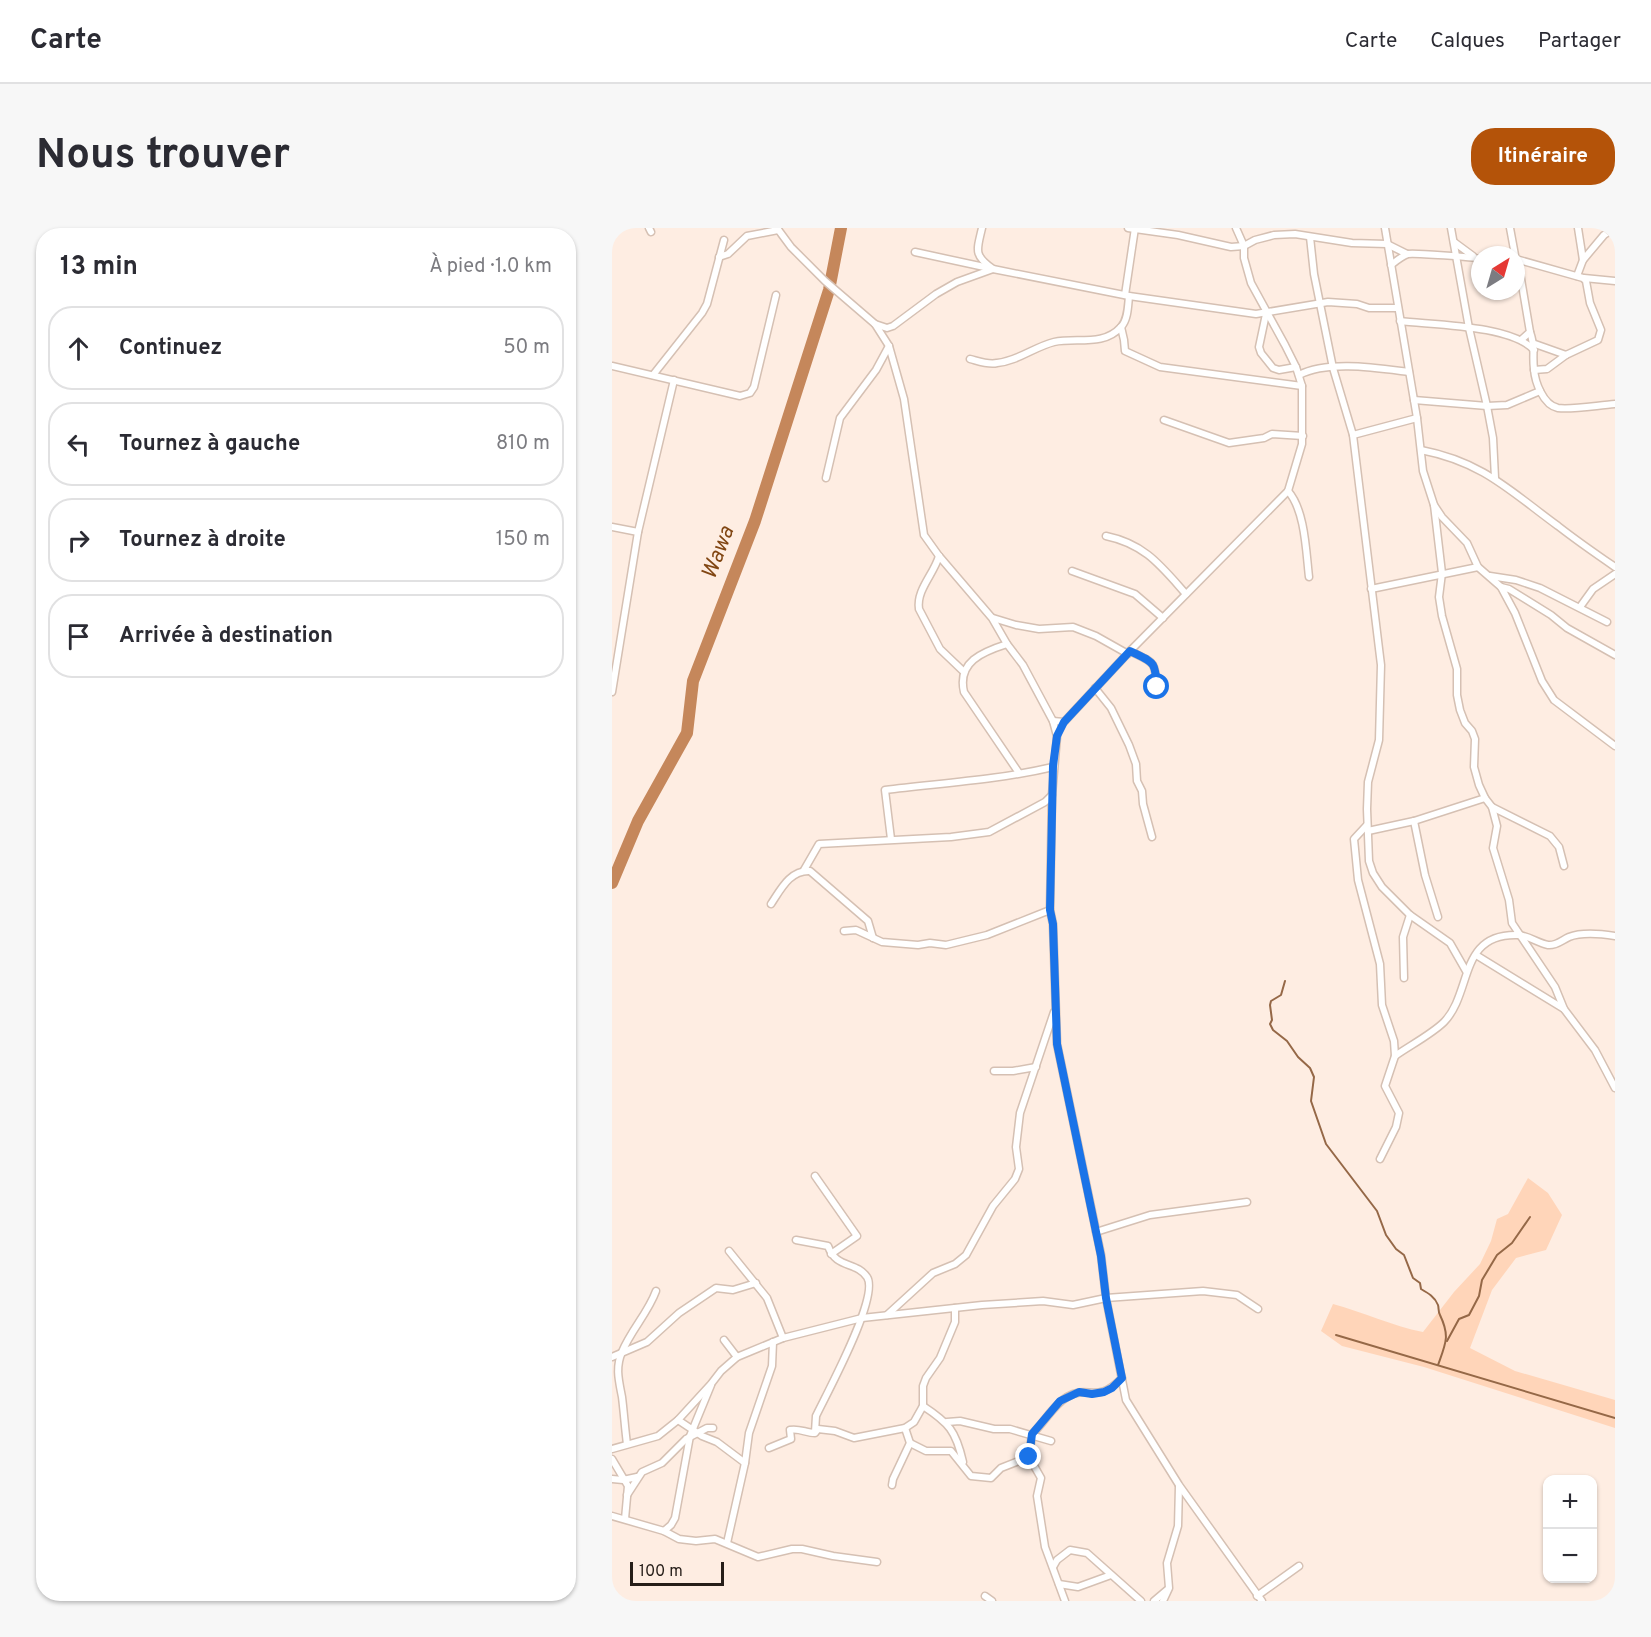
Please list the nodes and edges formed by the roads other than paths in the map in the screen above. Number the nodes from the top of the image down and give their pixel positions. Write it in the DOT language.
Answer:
graph roads {
  1 [pos="982,228"];
  2 [pos="1133,228"];
  3 [pos="1236,228"];
  4 [pos="1385,228"];
  5 [pos="1451,228"];
  6 [pos="1510,228"];
  7 [pos="1578,228"];
  8 [pos="1615,228"];
  9 [pos="778,229"];
  10 [pos="1310,237"];
  11 [pos="724,240"];
  12 [pos="1454,242"];
  13 [pos="1387,244"];
  14 [pos="1244,246"];
  15 [pos="1513,246"];
  16 [pos="915,252"];
  17 [pos="1407,254"];
  18 [pos="1471,255"];
  19 [pos="1471,256"];
  20 [pos="719,257"];
  21 [pos="1456,258"];
  22 [pos="1583,260"];
  23 [pos="1525,262"];
  24 [pos="1391,265"];
  25 [pos="993,269"];
  26 [pos="1580,277"];
  27 [pos="1615,281"];
  28 [pos="776,296"];
  29 [pos="1127,296"];
  30 [pos="1525,300"];
  31 [pos="1319,303"];
  32 [pos="1398,308"];
  33 [pos="1266,314"];
  34 [pos="1400,321"];
  35 [pos="875,324"];
  36 [pos="1121,327"];
  37 [pos="1469,328"];
  38 [pos="1530,332"];
  39 [pos="1521,340"];
  40 [pos="889,346"];
  41 [pos="1534,347"];
  42 [pos="1566,355"];
  43 [pos="970,359"];
  44 [pos="612,366"];
  45 [pos="1296,367"];
  46 [pos="1333,368"];
  47 [pos="1533,370"];
  48 [pos="1409,372"];
  49 [pos="653,375"];
  50 [pos="1299,375"];
  51 [pos="674,380"];
  52 [pos="1302,386"];
  53 [pos="1540,391"];
  54 [pos="1414,400"];
  55 [pos="1615,404"];
  56 [pos="1487,406"];
  57 [pos="1417,418"];
  58 [pos="1164,420"];
  59 [pos="1353,435"];
  60 [pos="1303,436"];
  61 [pos="1421,450"];
  62 [pos="826,478"];
  63 [pos="1495,478"];
  64 [pos="1288,491"];
  65 [pos="1434,505"];
  66 [pos="612,527"];
  67 [pos="638,532"];
  68 [pos="1106,536"];
  69 [pos="939,556"];
  70 [pos="1478,567"];
  71 [pos="1615,567"];
  72 [pos="1072,571"];
  73 [pos="1442,573"];
  74 [pos="1615,574"];
  75 [pos="1490,576"];
  76 [pos="1309,577"];
  77 [pos="1501,587"];
  78 [pos="1371,589"];
  79 [pos="1186,594"];
  80 [pos="1580,607"];
  81 [pos="992,618"];
  82 [pos="1163,618"];
  83 [pos="1607,622"];
  84 [pos="1007,644"];
  85 [pos="1129,652"];
  86 [pos="1615,655"];
  87 [pos="963,670"];
  88 [pos="1157,687"];
  89 [pos="1095,688"];
  90 [pos="612,692"];
  91 [pos="1053,721"];
  92 [pos="1064,722"];
  93 [pos="1057,736"];
  94 [pos="1615,746"];
  95 [pos="1053,766"];
  96 [pos="1019,773"];
  97 [pos="1052,795"];
  98 [pos="1485,798"];
  99 [pos="1492,807"];
  100 [pos="1414,821"];
  101 [pos="1368,828"];
  102 [pos="1152,837"];
  103 [pos="891,839"];
  104 [pos="1564,866"];
  105 [pos="804,870"];
  106 [pos="771,904"];
  107 [pos="1050,910"];
  108 [pos="1410,915"];
  109 [pos="1438,917"];
  110 [pos="844,931"];
  111 [pos="1520,935"];
  112 [pos="1615,936"];
  113 [pos="873,938"];
  114 [pos="1476,955"];
  115 [pos="1466,970"];
  116 [pos="1404,978"];
  117 [pos="1055,1009"];
  118 [pos="1564,1009"];
  119 [pos="1395,1056"];
  120 [pos="1036,1067"];
  121 [pos="994,1071"];
  122 [pos="1615,1088"];
  123 [pos="1380,1160"];
  124 [pos="814,1176"];
  125 [pos="1246,1202"];
  126 [pos="1096,1232"];
  127 [pos="796,1240"];
  128 [pos="729,1251"];
  129 [pos="831,1254"];
  130 [pos="756,1283"];
  131 [pos="656,1291"];
  132 [pos="1106,1298"];
  133 [pos="955,1308"];
  134 [pos="1258,1309"];
  135 [pos="887,1315"];
  136 [pos="862,1318"];
  137 [pos="783,1338"];
  138 [pos="724,1340"];
  139 [pos="773,1342"];
  140 [pos="621,1354"];
  141 [pos="612,1357"];
  142 [pos="737,1357"];
  143 [pos="1122,1378"];
  144 [pos="711,1384"];
  145 [pos="923,1406"];
  146 [pos="678,1419"];
  147 [pos="947,1422"];
  148 [pos="713,1428"];
  149 [pos="905,1428"];
  150 [pos="694,1433"];
  151 [pos="815,1433"];
  152 [pos="1032,1434"];
  153 [pos="1051,1441"];
  154 [pos="910,1443"];
  155 [pos="627,1444"];
  156 [pos="770,1448"];
  157 [pos="612,1449"];
  158 [pos="1029,1457"];
  159 [pos="612,1459"];
  160 [pos="745,1463"];
  161 [pos="964,1468"];
  162 [pos="637,1477"];
  163 [pos="612,1479"];
  164 [pos="622,1480"];
  165 [pos="892,1485"];
  166 [pos="1179,1485"];
  167 [pos="627,1495"];
  168 [pos="1186,1496"];
  169 [pos="1179,1507"];
  170 [pos="612,1516"];
  171 [pos="625,1519"];
  172 [pos="663,1531"];
  173 [pos="727,1543"];
  174 [pos="877,1562"];
  175 [pos="1299,1566"];
  176 [pos="1053,1567"];
  177 [pos="1111,1575"];
  178 [pos="1059,1584"];
  179 [pos="1169,1588"];
  180 [pos="985,1596"];
  181 [pos="1260,1598"];
  182 [pos="992,1601"];
  183 [pos="1065,1601"];
  184 [pos="1141,1601"];
  185 [pos="1154,1601"];
  186 [pos="1163,1601"];
  1 -- 25 [label="street"];
  2 -- 14 [label="street"];
  2 -- 29 [label="street"];
  3 -- 14 [label="street"];
  4 -- 13 [label="street"];
  5 -- 12 [label="street"];
  6 -- 15 [label="street"];
  7 -- 22 [label="street"];
  8 -- 22 [label="street"];
  9 -- 20 [label="street"];
  9 -- 35 [label="street"];
  10 -- 13 [label="street"];
  10 -- 14 [label="street"];
  10 -- 31 [label="street"];
  11 -- 20 [label="street"];
  12 -- 18 [label="street"];
  12 -- 21 [label="street"];
  13 -- 17 [label="street"];
  13 -- 24 [label="street"];
  14 -- 33 [label="street"];
  16 -- 25 [label="street"];
  17 -- 21 [label="street"];
  17 -- 24 [label="street"];
  19 -- 21 [label="street"];
  20 -- 49 [label="street"];
  21 -- 37 [label="street"];
  22 -- 26 [label="street"];
  23 -- 26 [label="street"];
  24 -- 32 [label="street"];
  25 -- 29 [label="street"];
  25 -- 35 [label="street"];
  26 -- 27 [label="street"];
  26 -- 42 [label="street"];
  28 -- 51 [label="street"];
  29 -- 33 [label="street"];
  29 -- 36 [label="street"];
  30 -- 38 [label="street"];
  31 -- 32 [label="street"];
  31 -- 33 [label="street"];
  31 -- 46 [label="street"];
  32 -- 34 [label="street"];
  33 -- 45 [label="street"];
  33 -- 45 [label="street"];
  34 -- 37 [label="street"];
  34 -- 48 [label="street"];
  35 -- 40 [label="street"];
  36 -- 43 [label="street"];
  36 -- 52 [label="street"];
  37 -- 39 [label="street"];
  37 -- 56 [label="street"];
  38 -- 39 [label="street"];
  38 -- 41 [label="street"];
  39 -- 41 [label="street"];
  40 -- 62 [label="street"];
  40 -- 69 [label="street"];
  41 -- 42 [label="street"];
  41 -- 47 [label="street"];
  42 -- 47 [label="street"];
  44 -- 49 [label="street"];
  45 -- 50 [label="street"];
  46 -- 48 [label="street"];
  46 -- 50 [label="street"];
  46 -- 59 [label="street"];
  47 -- 53 [label="street"];
  48 -- 54 [label="street"];
  49 -- 51 [label="street"];
  50 -- 52 [label="street"];
  51 -- 67 [label="street"];
  52 -- 60 [label="street"];
  53 -- 55 [label="street"];
  53 -- 56 [label="street"];
  54 -- 56 [label="street"];
  54 -- 57 [label="street"];
  56 -- 63 [label="street"];
  57 -- 59 [label="street"];
  57 -- 61 [label="street"];
  58 -- 60 [label="street"];
  59 -- 78 [label="street"];
  60 -- 64 [label="street"];
  61 -- 63 [label="street"];
  61 -- 65 [label="street"];
  63 -- 71 [label="street"];
  64 -- 76 [label="street"];
  64 -- 79 [label="street"];
  65 -- 70 [label="street"];
  65 -- 73 [label="street"];
  66 -- 67 [label="street"];
  67 -- 90 [label="street"];
  68 -- 79 [label="street"];
  69 -- 81 [label="street"];
  69 -- 87 [label="street"];
  70 -- 73 [label="street"];
  70 -- 75 [label="street"];
  72 -- 82 [label="street"];
  73 -- 78 [label="street"];
  73 -- 98 [label="street"];
  74 -- 80 [label="street"];
  75 -- 77 [label="street"];
  75 -- 80 [label="street"];
  77 -- 86 [label="street"];
  77 -- 94 [label="street"];
  78 -- 101 [label="street"];
  79 -- 82 [label="street"];
  80 -- 83 [label="street"];
  81 -- 84 [label="street"];
  81 -- 85 [label="street"];
  82 -- 85 [label="street"];
  84 -- 87 [label="street"];
  84 -- 91 [label="street"];
  85 -- 88 [label="street"];
  85 -- 89 [label="street"];
  87 -- 96 [label="street"];
  89 -- 92 [label="street"];
  89 -- 102 [label="street"];
  91 -- 92 [label="street"];
  91 -- 93 [label="street"];
  92 -- 93 [label="street"];
  93 -- 95 [label="street"];
  95 -- 96 [label="street"];
  95 -- 97 [label="street"];
  96 -- 103 [label="street"];
  97 -- 103 [label="street"];
  97 -- 107 [label="street"];
  98 -- 99 [label="street"];
  98 -- 100 [label="street"];
  99 -- 104 [label="street"];
  99 -- 111 [label="street"];
  100 -- 101 [label="street"];
  100 -- 109 [label="street"];
  101 -- 108 [label="street"];
  101 -- 119 [label="street"];
  103 -- 105 [label="street"];
  105 -- 106 [label="street"];
  105 -- 113 [label="street"];
  107 -- 113 [label="street"];
  107 -- 117 [label="street"];
  108 -- 115 [label="street"];
  108 -- 116 [label="street"];
  110 -- 113 [label="street"];
  111 -- 112 [label="street"];
  111 -- 114 [label="street"];
  111 -- 118 [label="street"];
  114 -- 115 [label="street"];
  114 -- 118 [label="street"];
  115 -- 119 [label="street"];
  117 -- 120 [label="street"];
  117 -- 126 [label="street"];
  118 -- 122 [label="street"];
  119 -- 123 [label="street"];
  120 -- 121 [label="street"];
  120 -- 135 [label="street"];
  124 -- 129 [label="street"];
  125 -- 126 [label="street"];
  126 -- 132 [label="street"];
  127 -- 129 [label="street"];
  128 -- 130 [label="street"];
  129 -- 136 [label="street"];
  130 -- 137 [label="street"];
  130 -- 140 [label="street"];
  131 -- 140 [label="street"];
  132 -- 133 [label="street"];
  132 -- 134 [label="street"];
  132 -- 143 [label="street"];
  133 -- 135 [label="street"];
  133 -- 145 [label="street"];
  135 -- 136 [label="street"];
  136 -- 137 [label="street"];
  136 -- 151 [label="street"];
  137 -- 139 [label="street"];
  138 -- 142 [label="street"];
  139 -- 142 [label="street"];
  139 -- 160 [label="street"];
  140 -- 141 [label="street"];
  140 -- 155 [label="street"];
  142 -- 144 [label="street"];
  143 -- 152 [label="street"];
  143 -- 166 [label="street"];
  144 -- 146 [label="street"];
  144 -- 150 [label="street"];
  145 -- 147 [label="street"];
  145 -- 149 [label="street"];
  146 -- 150 [label="street"];
  146 -- 155 [label="street"];
  147 -- 152 [label="street"];
  147 -- 161 [label="street"];
  148 -- 150 [label="street"];
  149 -- 151 [label="street"];
  149 -- 154 [label="street"];
  150 -- 160 [label="street"];
  150 -- 162 [label="street"];
  150 -- 172 [label="street"];
  151 -- 156 [label="street"];
  152 -- 153 [label="street"];
  152 -- 158 [label="street"];
  154 -- 161 [label="street"];
  154 -- 165 [label="street"];
  155 -- 157 [label="street"];
  158 -- 161 [label="street"];
  158 -- 176 [label="street"];
  159 -- 164 [label="street"];
  160 -- 173 [label="street"];
  162 -- 164 [label="street"];
  162 -- 167 [label="street"];
  163 -- 164 [label="street"];
  164 -- 167 [label="street"];
  166 -- 168 [label="street"];
  166 -- 169 [label="street"];
  167 -- 171 [label="street"];
  168 -- 169 [label="street"];
  168 -- 181 [label="street"];
  169 -- 179 [label="street"];
  170 -- 171 [label="street"];
  171 -- 172 [label="street"];
  172 -- 173 [label="street"];
  173 -- 174 [label="street"];
  175 -- 181 [label="street"];
  176 -- 177 [label="street"];
  176 -- 178 [label="street"];
  177 -- 178 [label="street"];
  177 -- 184 [label="street"];
  178 -- 183 [label="street"];
  179 -- 185 [label="street"];
  179 -- 186 [label="street"];
  180 -- 182 [label="street"];
}
